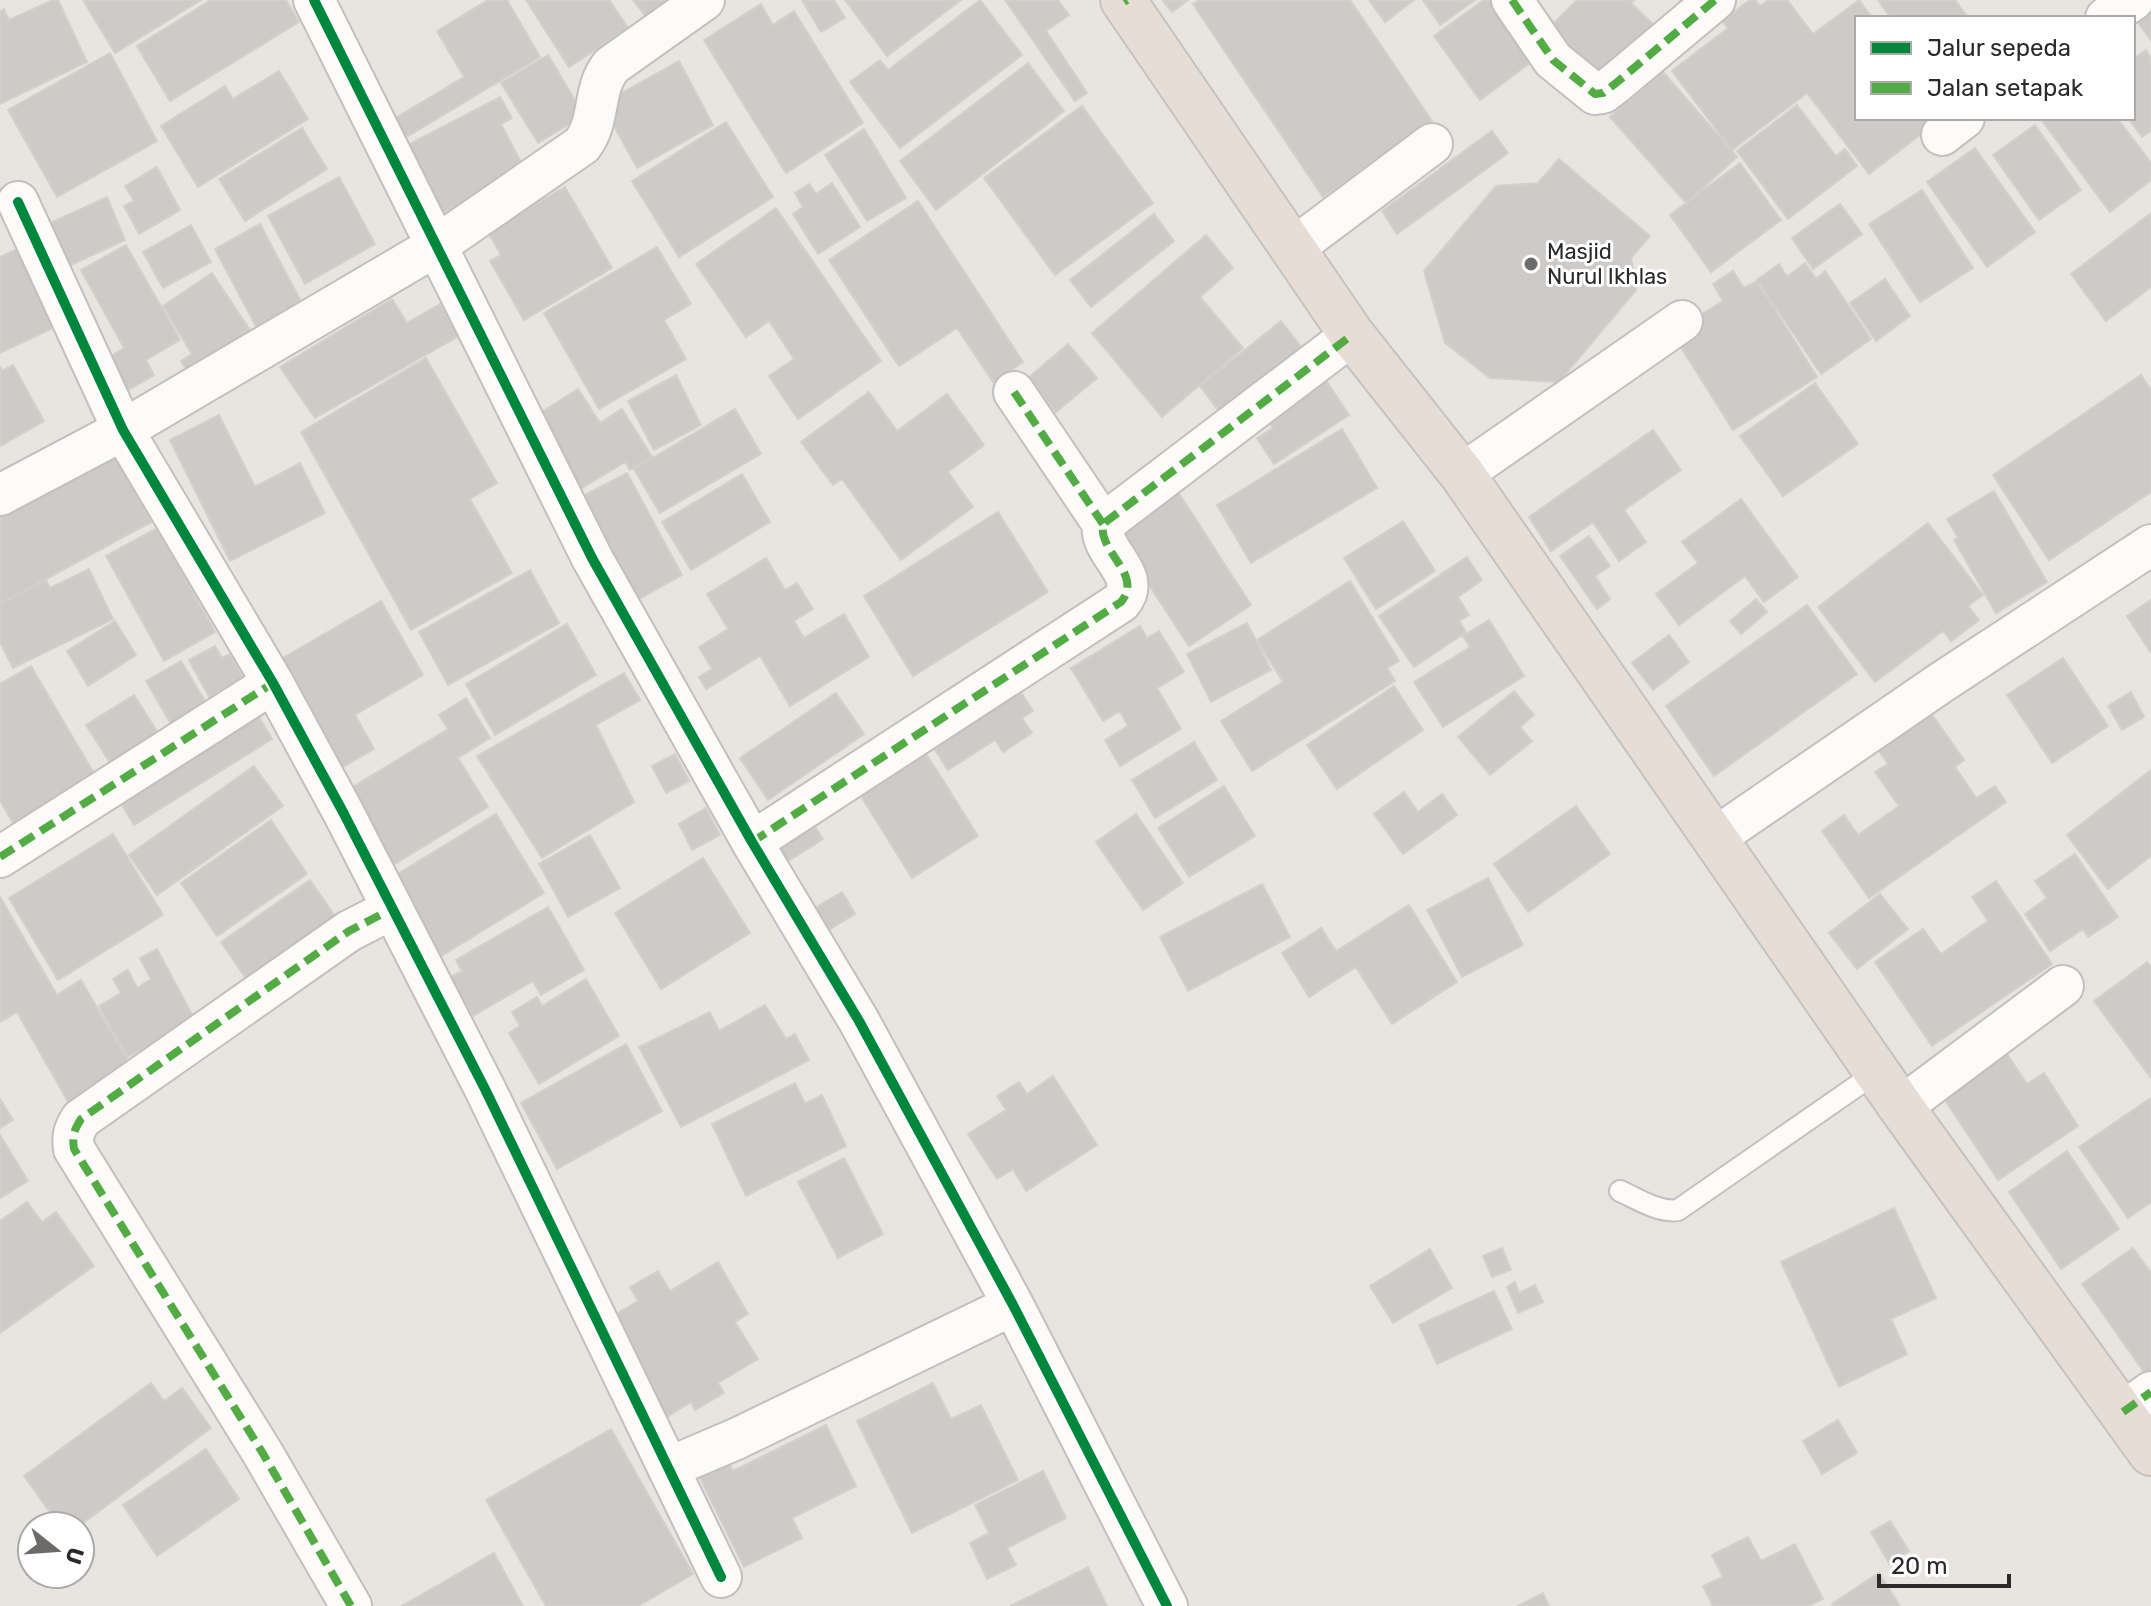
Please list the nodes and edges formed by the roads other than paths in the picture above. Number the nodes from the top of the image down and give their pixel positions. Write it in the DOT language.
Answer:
graph roads {
  1 [pos="314,0"];
  2 [pos="704,0"];
  3 [pos="1512,0"];
  4 [pos="1715,0"];
  5 [pos="2133,0"];
  6 [pos="1125,1"];
  7 [pos="2109,16"];
  8 [pos="1432,144"];
  9 [pos="18,202"];
  10 [pos="436,246"];
  11 [pos="1292,249"];
  12 [pos="1682,321"];
  13 [pos="1352,335"];
  14 [pos="1014,392"];
  15 [pos="123,430"];
  16 [pos="1462,474"];
  17 [pos="0,495"];
  18 [pos="1103,524"];
  19 [pos="2151,545"];
  20 [pos="273,683"];
  21 [pos="1716,837"];
  22 [pos="752,842"];
  23 [pos="0,857"];
  24 [pos="392,909"];
  25 [pos="2063,986"];
  26 [pos="1889,1089"];
  27 [pos="1620,1191"];
  28 [pos="1013,1305"];
  29 [pos="2137,1402"];
  30 [pos="2151,1453"];
  31 [pos="668,1468"];
  32 [pos="721,1577"];
  33 [pos="351,1606"];
  34 [pos="1167,1606"];
  1 -- 10 [label="street"];
  2 -- 10 [label="street"];
  3 -- 4 [label="street"];
  5 -- 7 [label="street"];
  6 -- 11 [label="highway"];
  8 -- 11 [label="street"];
  9 -- 15 [label="street"];
  10 -- 15 [label="street"];
  10 -- 22 [label="street"];
  11 -- 13 [label="highway"];
  12 -- 16 [label="street"];
  13 -- 16 [label="highway"];
  13 -- 18 [label="street"];
  14 -- 18 [label="street"];
  15 -- 17 [label="street"];
  15 -- 20 [label="street"];
  16 -- 21 [label="highway"];
  18 -- 22 [label="street"];
  19 -- 21 [label="street"];
  20 -- 23 [label="street"];
  20 -- 24 [label="street"];
  21 -- 26 [label="highway"];
  22 -- 28 [label="street"];
  24 -- 31 [label="street"];
  24 -- 33 [label="street"];
  25 -- 26 [label="street"];
  26 -- 27 [label="lane"];
  26 -- 29 [label="highway"];
  28 -- 31 [label="street"];
  28 -- 34 [label="street"];
  29 -- 30 [label="highway"];
  31 -- 32 [label="street"];
}
